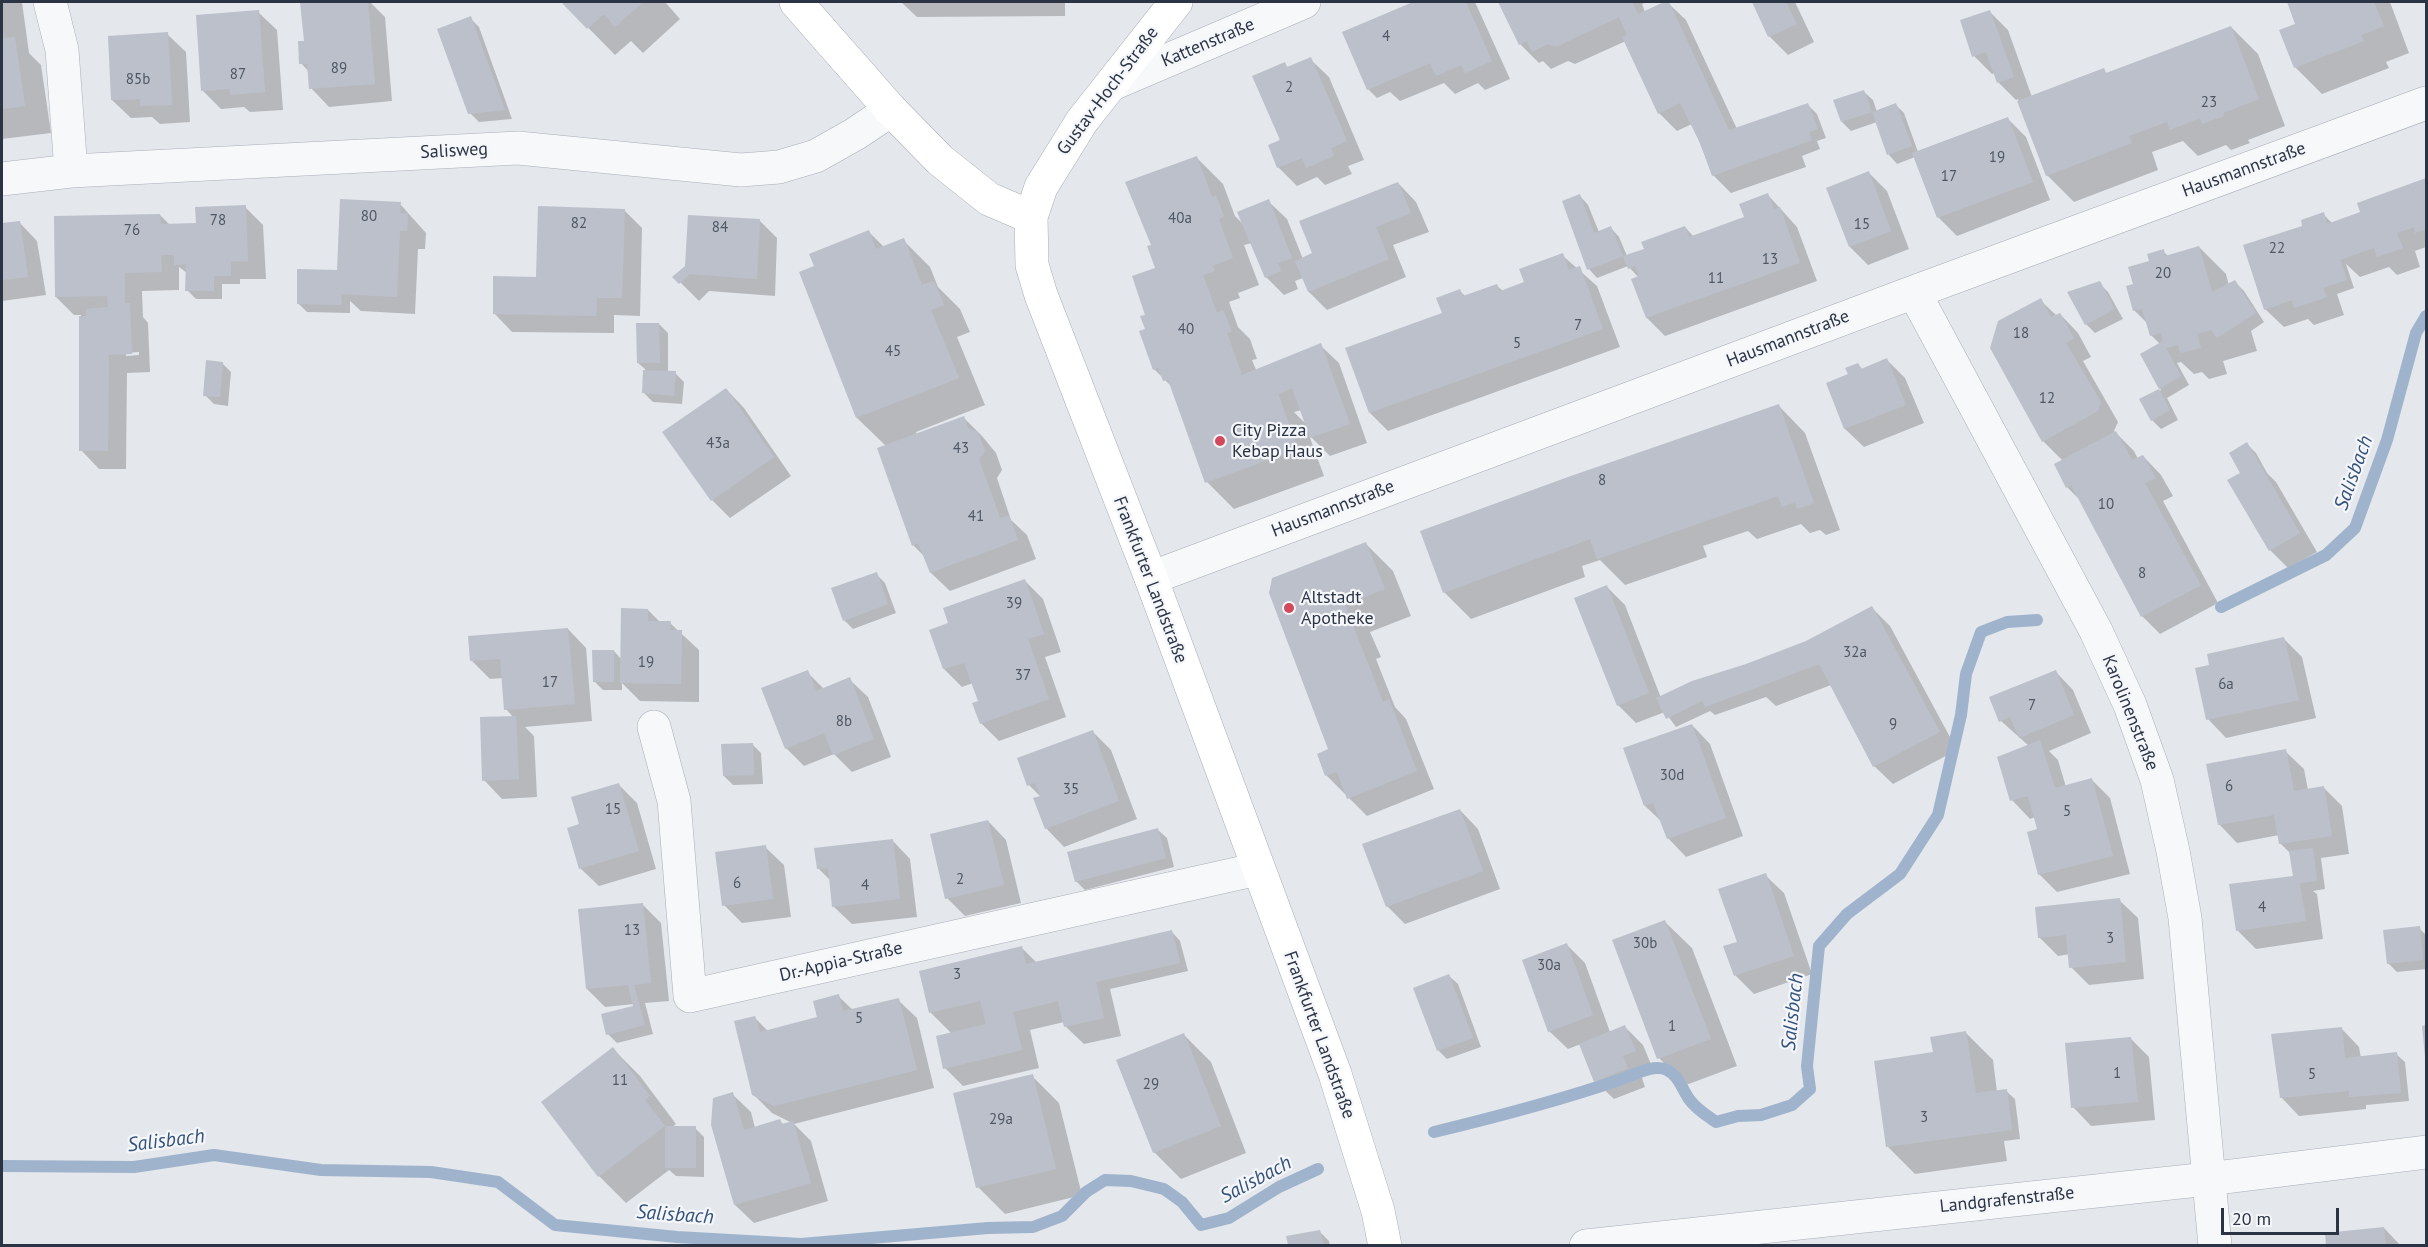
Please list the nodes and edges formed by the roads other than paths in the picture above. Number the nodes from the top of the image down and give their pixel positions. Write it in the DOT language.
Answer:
graph roads {
  1 [pos="50,2"];
  2 [pos="796,2"];
  3 [pos="1176,2"];
  4 [pos="1304,2"];
  5 [pos="1112,84"];
  6 [pos="2427,103"];
  7 [pos="891,110"];
  8 [pos="71,171"];
  9 [pos="2,179"];
  10 [pos="1031,217"];
  11 [pos="1914,292"];
  12 [pos="1151,578"];
  13 [pos="654,727"];
  14 [pos="1258,869"];
  15 [pos="2427,1152"];
  16 [pos="2208,1179"];
  17 [pos="1385,1245"];
  18 [pos="1586,1245"];
  19 [pos="2215,1245"];
  1 -- 8 [label="street"];
  2 -- 7 [label="main road"];
  3 -- 5 [label="main road, Gustav-Hoch-Straße"];
  4 -- 5 [label="street, Kattenstraße"];
  5 -- 10 [label="main road, Gustav-Hoch-Straße"];
  6 -- 11 [label="street, Hausmannstraße"];
  7 -- 8 [label="street, Salisweg"];
  7 -- 10 [label="main road"];
  8 -- 9 [label="street, Salisweg"];
  10 -- 12 [label="main road, Frankfurter Landstraße"];
  11 -- 12 [label="street, Hausmannstraße"];
  11 -- 16 [label="street, Karolinenstraße"];
  12 -- 14 [label="main road, Frankfurter Landstraße"];
  13 -- 14 [label="street, Dr.-Appia-Straße"];
  14 -- 17 [label="main road, Frankfurter Landstraße"];
  15 -- 16 [label="street, Landgrafenstraße"];
  16 -- 18 [label="street, Landgrafenstraße"];
  16 -- 19 [label="street, Karolinenstraße"];
}
